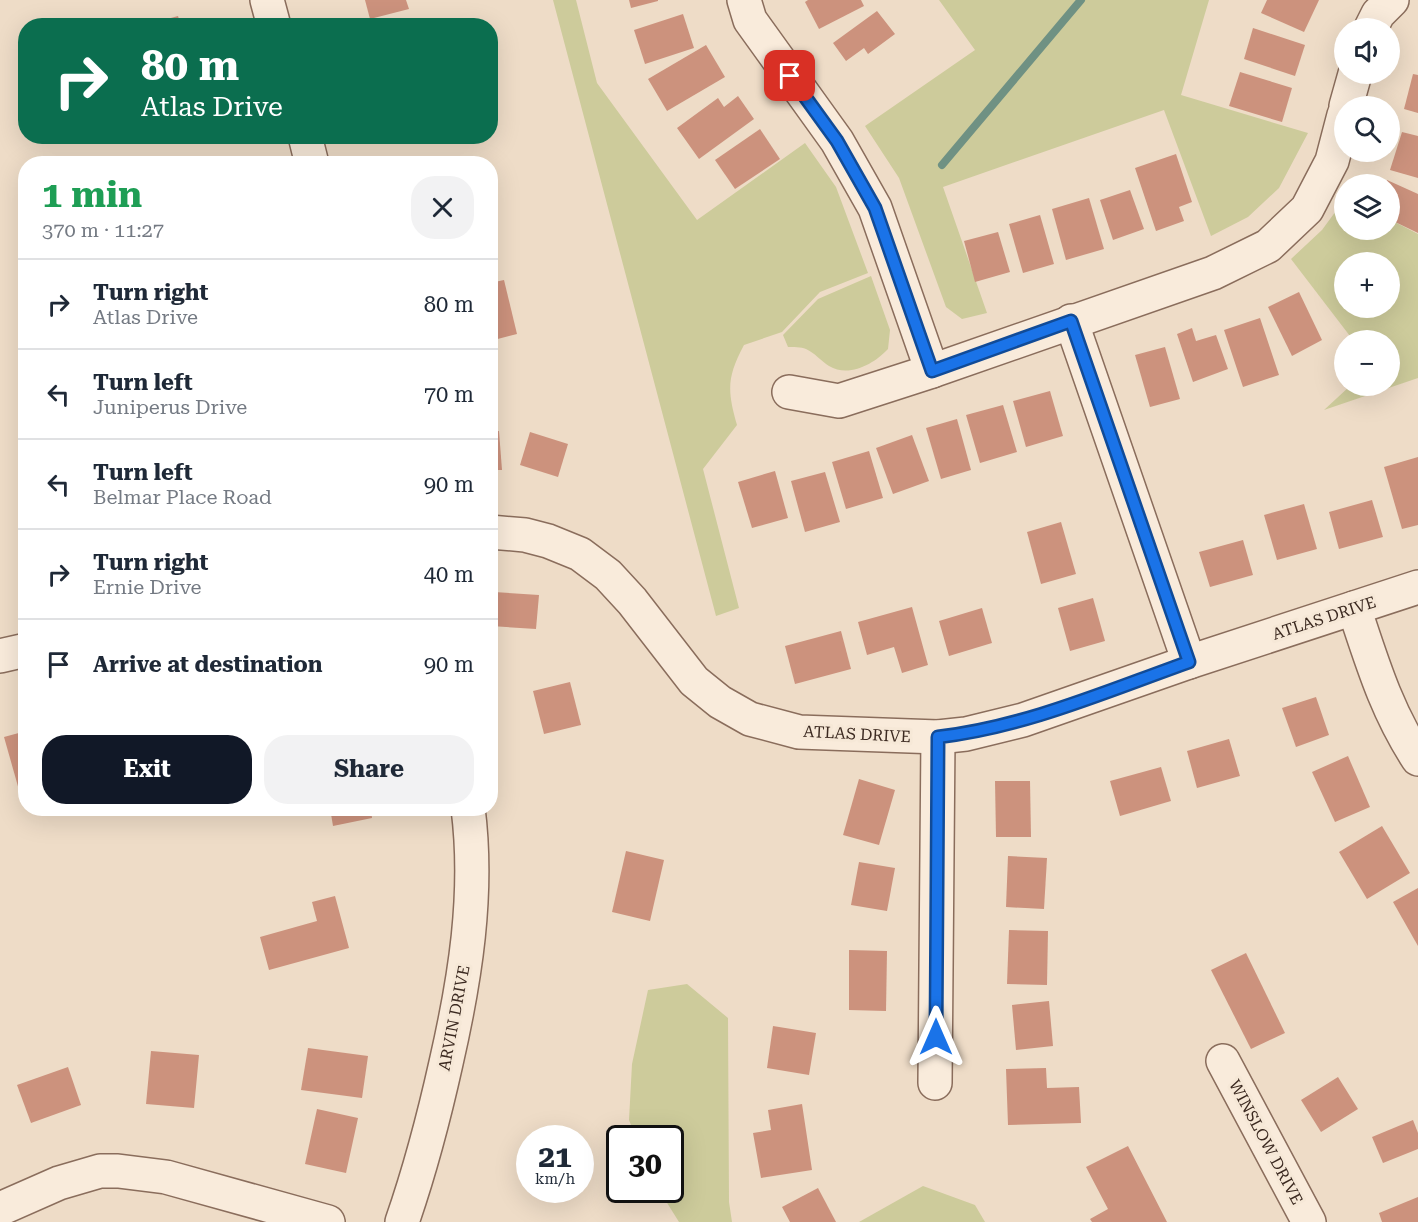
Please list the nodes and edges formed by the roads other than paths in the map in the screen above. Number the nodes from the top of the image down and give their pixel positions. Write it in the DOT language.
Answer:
graph roads {
  1 [pos="267,0"];
  2 [pos="744,0"];
  3 [pos="1392,0"];
  4 [pos="272,18"];
  5 [pos="1376,18"];
  6 [pos="1334,153"];
  7 [pos="1071,321"];
  8 [pos="932,371"];
  9 [pos="789,392"];
  10 [pos="498,533"];
  11 [pos="1418,587"];
  12 [pos="1354,608"];
  13 [pos="18,652"];
  14 [pos="0,656"];
  15 [pos="1189,662"];
  16 [pos="938,737"];
  17 [pos="1418,759"];
  18 [pos="468,816"];
  19 [pos="1222,1061"];
  20 [pos="935,1083"];
  21 [pos="0,1209"];
  22 [pos="328,1222"];
  23 [pos="402,1222"];
  24 [pos="1309,1222"];
  1 -- 4 [label="street"];
  2 -- 8 [label="street"];
  3 -- 5 [label="street"];
  6 -- 7 [label="street"];
  7 -- 8 [label="street"];
  7 -- 15 [label="street"];
  8 -- 9 [label="street"];
  10 -- 16 [label="street, ATLAS DRIVE"];
  11 -- 12 [label="street, ATLAS DRIVE"];
  12 -- 15 [label="street, ATLAS DRIVE"];
  12 -- 17 [label="street"];
  13 -- 14 [label="street"];
  15 -- 16 [label="street, ATLAS DRIVE"];
  16 -- 20 [label="street"];
  18 -- 23 [label="street, ARVIN DRIVE"];
  19 -- 24 [label="street, WINSLOW DRIVE"];
  21 -- 22 [label="street"];
}
